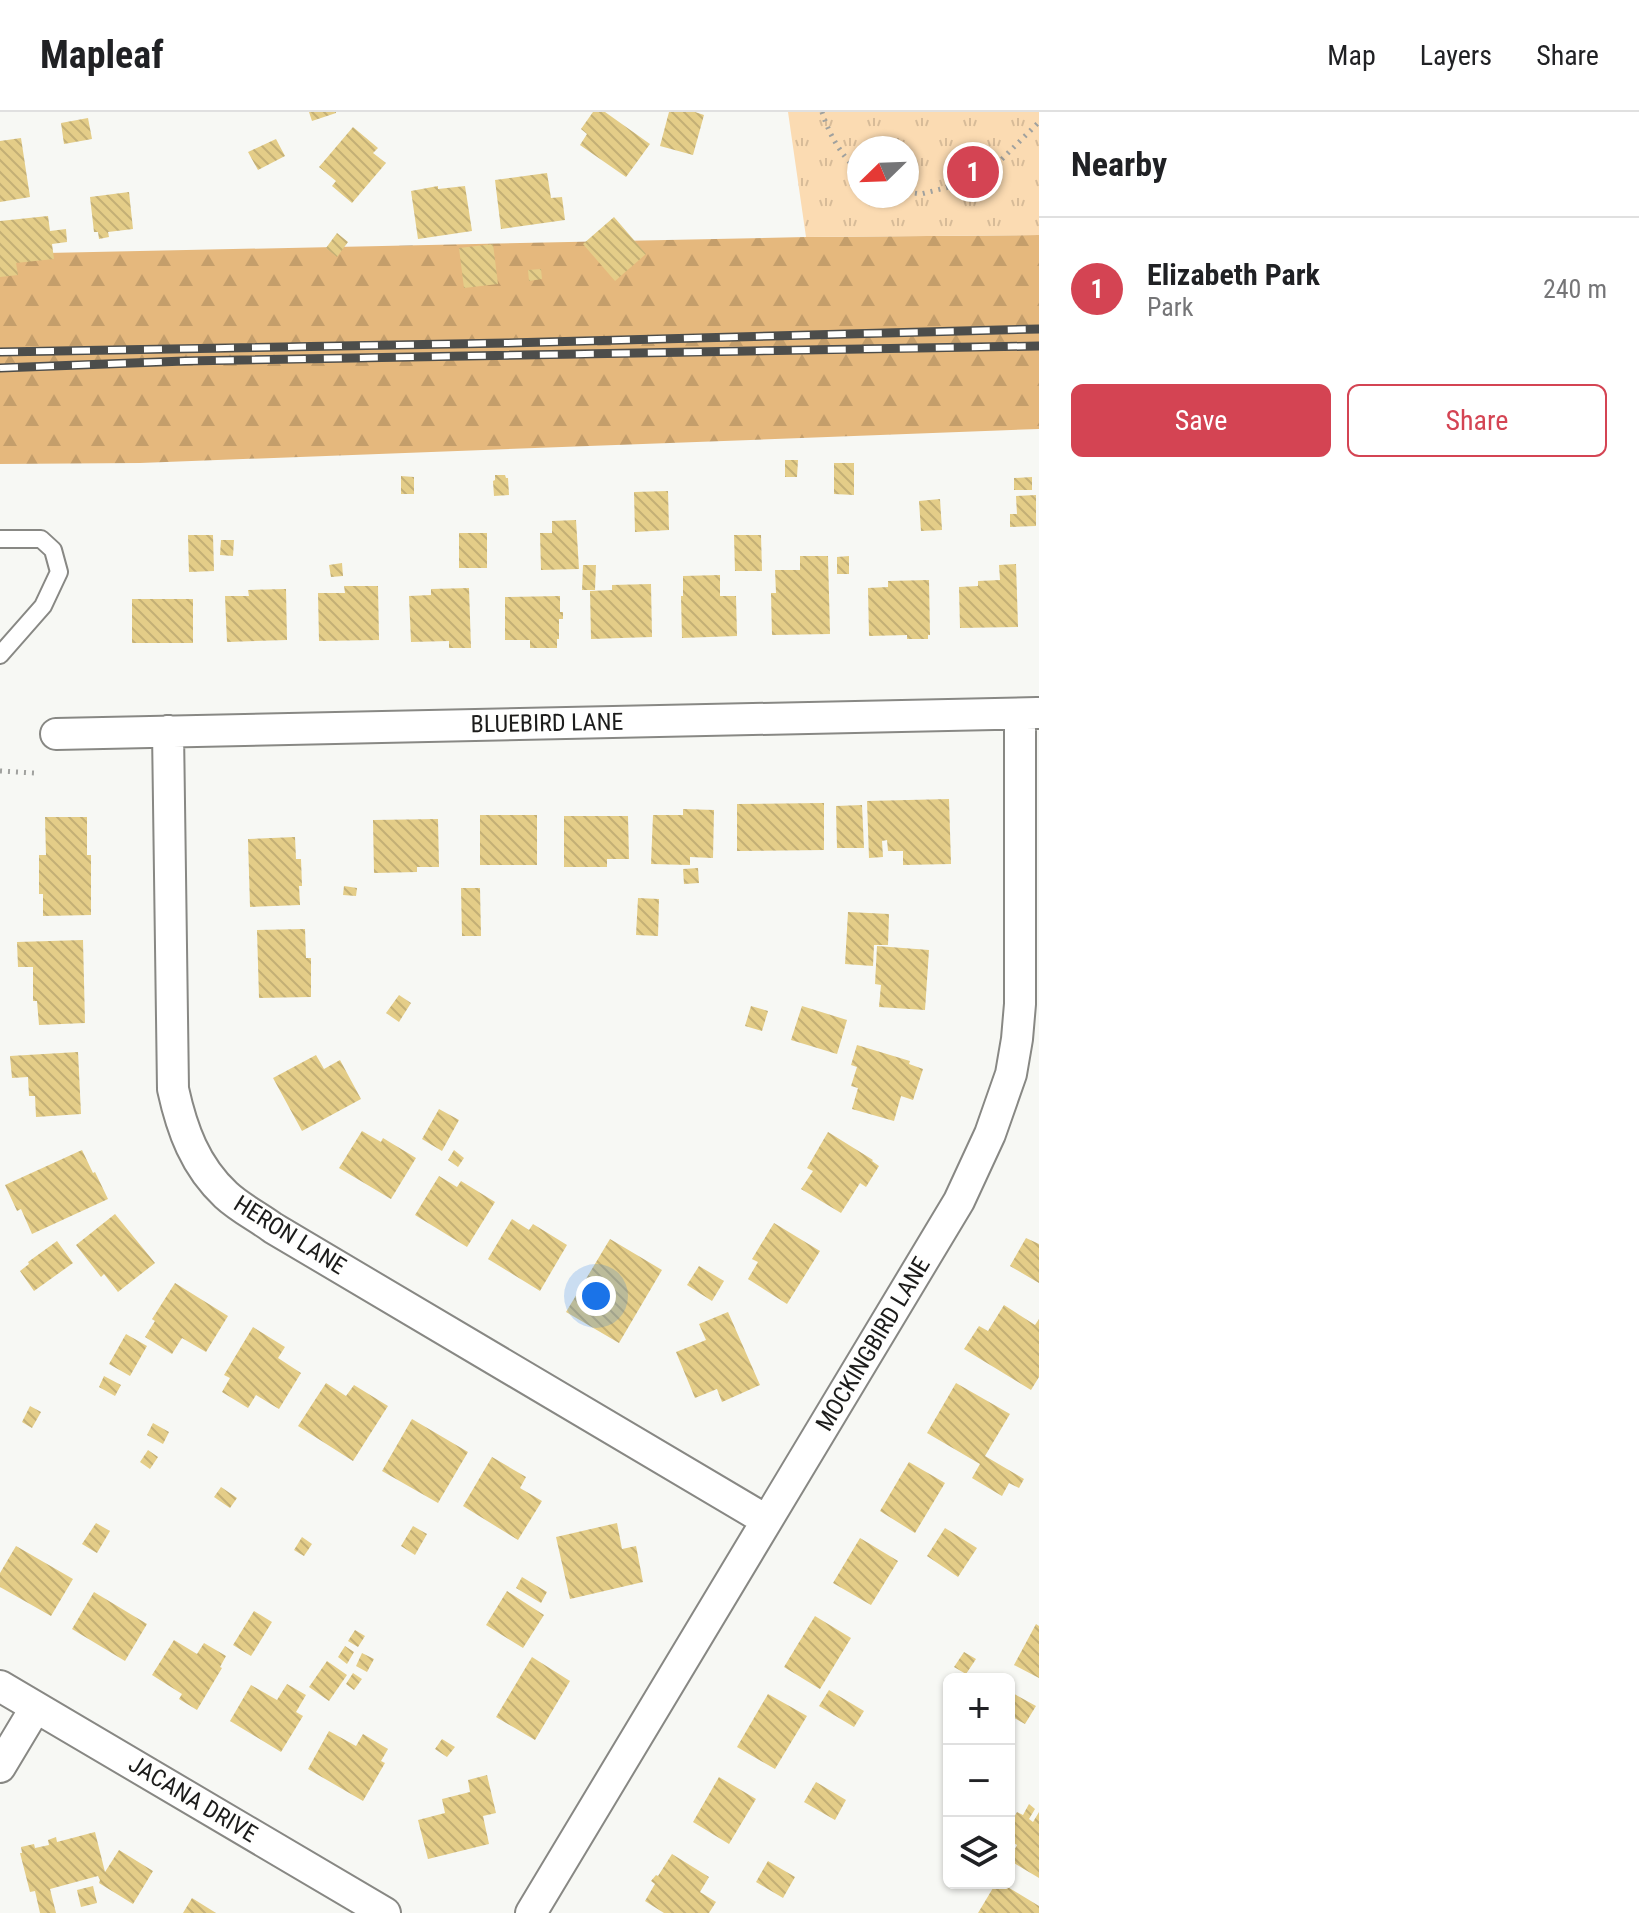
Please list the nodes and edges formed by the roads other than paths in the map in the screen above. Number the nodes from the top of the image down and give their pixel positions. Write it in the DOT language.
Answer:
graph roads {
  1 [pos="0,539"];
  2 [pos="0,655"];
  3 [pos="1030,714"];
  4 [pos="168,731"];
  5 [pos="56,734"];
  6 [pos="766,1520"];
  7 [pos="0,1686"];
  8 [pos="36,1707"];
  9 [pos="0,1767"];
  10 [pos="385,1913"];
  11 [pos="531,1913"];
  1 -- 2 [label="lane"];
  3 -- 4 [label="street, BLUEBIRD LANE"];
  3 -- 6 [label="street, MOCKINGBIRD LANE"];
  4 -- 5 [label="street, BLUEBIRD LANE"];
  4 -- 6 [label="street, HERON LANE"];
  6 -- 11 [label="street, MOCKINGBIRD LANE"];
  7 -- 8 [label="street, JACANA DRIVE"];
  8 -- 9 [label="street"];
  8 -- 10 [label="street, JACANA DRIVE"];
}
